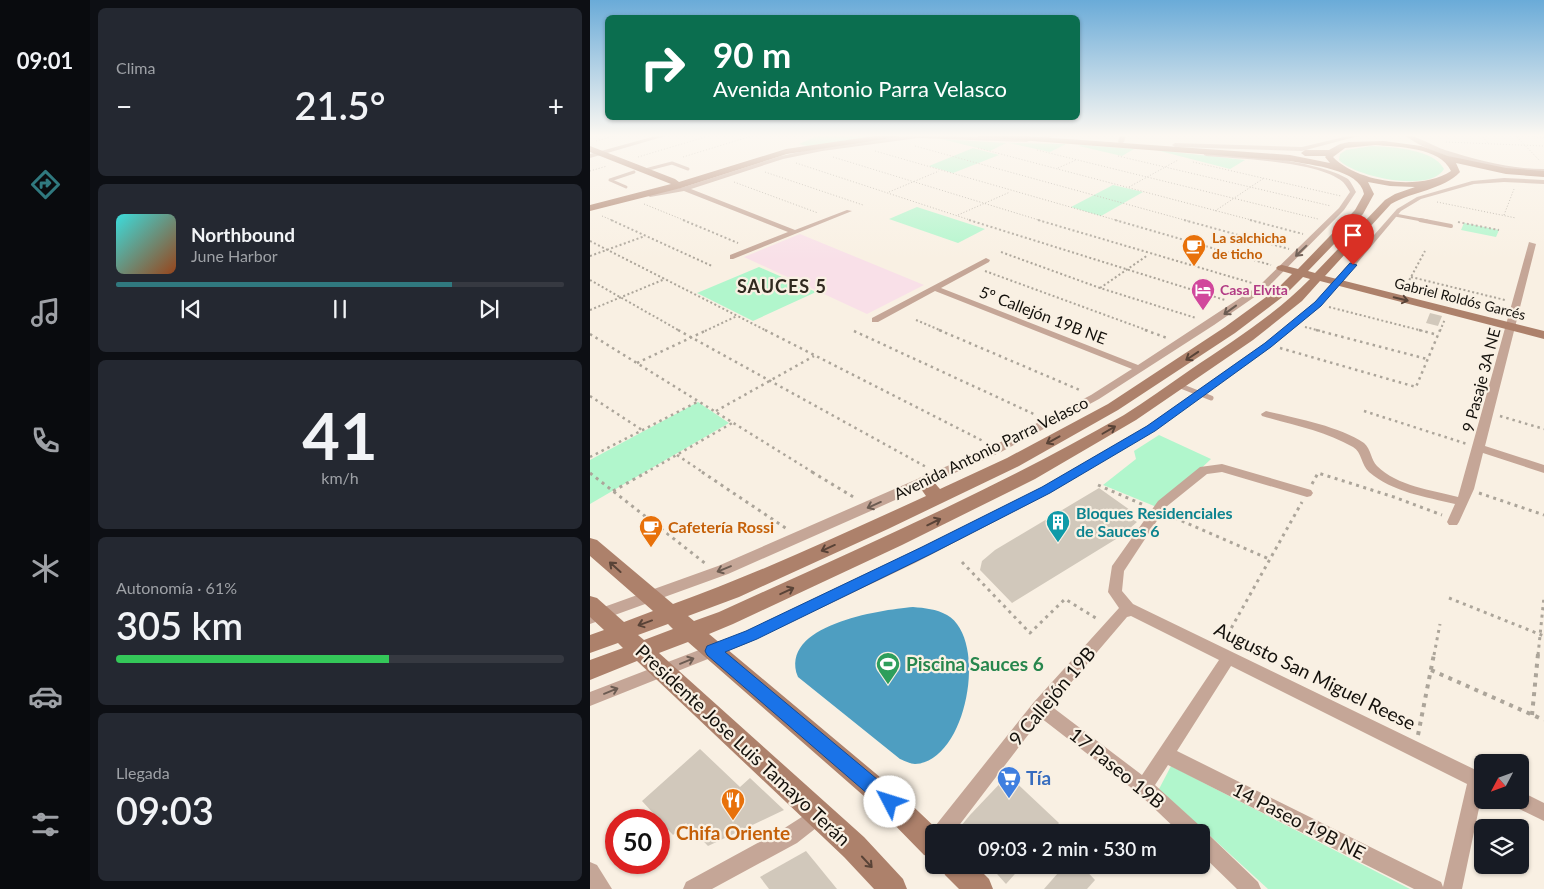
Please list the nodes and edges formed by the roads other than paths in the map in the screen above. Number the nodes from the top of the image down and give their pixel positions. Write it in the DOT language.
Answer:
graph roads {
  1 [pos="621,176"];
  2 [pos="645,176"];
  3 [pos="659,176"];
  4 [pos="701,176"];
  5 [pos="706,176"];
  6 [pos="724,176"];
  7 [pos="1337,176"];
  8 [pos="1355,176"];
  9 [pos="1364,176"];
  10 [pos="1450,176"];
  11 [pos="1475,176"];
  12 [pos="1507,176"];
  13 [pos="1447,179"];
  14 [pos="1544,180"];
  15 [pos="662,183"];
  16 [pos="678,185"];
  17 [pos="626,187"];
  18 [pos="590,200"];
  19 [pos="606,204"];
  20 [pos="592,210"];
  21 [pos="848,211"];
  22 [pos="1395,215"];
  23 [pos="1451,226"];
  24 [pos="794,232"];
  25 [pos="1316,236"];
  26 [pos="1332,239"];
  27 [pos="1532,244"];
  28 [pos="734,257"];
  29 [pos="986,260"];
  30 [pos="1282,268"];
  31 [pos="1300,273"];
  32 [pos="1318,278"];
  33 [pos="1337,283"];
  34 [pos="934,288"];
  35 [pos="875,320"];
  36 [pos="1510,327"];
  37 [pos="1544,336"];
  38 [pos="1140,369"];
  39 [pos="1178,385"];
  40 [pos="1205,396"];
  41 [pos="1266,414"];
  42 [pos="1478,448"];
  43 [pos="1544,469"];
  44 [pos="933,478"];
  45 [pos="1307,493"];
  46 [pos="936,498"];
  47 [pos="1462,502"];
  48 [pos="1454,521"];
  49 [pos="590,545"];
  50 [pos="649,597"];
  51 [pos="1129,610"];
  52 [pos="594,612"];
  53 [pos="670,614"];
  54 [pos="690,631"];
  55 [pos="620,633"];
  56 [pos="590,644"];
  57 [pos="640,650"];
  58 [pos="713,651"];
  59 [pos="1224,654"];
  60 [pos="590,670"];
  61 [pos="662,671"];
  62 [pos="590,699"];
  63 [pos="1040,707"];
  64 [pos="1165,754"];
  65 [pos="1474,777"];
  66 [pos="1144,787"];
  67 [pos="1474,803"];
  68 [pos="1529,805"];
  69 [pos="1544,812"];
  70 [pos="819,815"];
  71 [pos="949,824"];
  72 [pos="1183,824"];
  73 [pos="925,835"];
  74 [pos="1210,850"];
  75 [pos="590,872"];
  76 [pos="963,874"];
  77 [pos="602,889"];
  78 [pos="693,889"];
  79 [pos="893,889"];
  80 [pos="979,889"];
  81 [pos="1251,889"];
  82 [pos="1434,889"];
  83 [pos="1452,889"];
  1 -- 17 [label="lane"];
  2 -- 15 [label="main road"];
  3 -- 16 [label="main road"];
  4 -- 16 [label="main road"];
  5 -- 16 [label="main road"];
  6 -- 16 [label="street"];
  7 -- 25 [label="street, Avenida Antonio Parra Velasco"];
  8 -- 26 [label="main road, Avenida Antonio Parra Velasco"];
  9 -- 13 [label="main road"];
  10 -- 13 [label="main road"];
  11 -- 13 [label="main road"];
  12 -- 14 [label="main road"];
  13 -- 32 [label="main road"];
  14 -- 22 [label="street"];
  15 -- 16 [label="main road"];
  15 -- 18 [label="main road"];
  16 -- 19 [label="main road"];
  16 -- 19 [label="street"];
  16 -- 24 [label="street"];
  19 -- 20 [label="main road"];
  21 -- 24 [label="street"];
  22 -- 23 [label="lane"];
  22 -- 33 [label="street"];
  24 -- 28 [label="street"];
  25 -- 26 [label="main road"];
  25 -- 30 [label="street, Avenida Antonio Parra Velasco, one-way"];
  26 -- 31 [label="main road, Avenida Antonio Parra Velasco"];
  27 -- 36 [label="street, 9 Pasaje 3A NE"];
  29 -- 34 [label="street"];
  30 -- 31 [label="main road, Gabriel Roldós Garcés"];
  30 -- 38 [label="street, Avenida Antonio Parra Velasco, one-way"];
  31 -- 32 [label="main road, Gabriel Roldós Garcés"];
  31 -- 46 [label="main road, Avenida Antonio Parra Velasco, one-way"];
  32 -- 33 [label="main road, Gabriel Roldós Garcés"];
  32 -- 39 [label="main road"];
  33 -- 36 [label="main road, Gabriel Roldós Garcés, one-way"];
  33 -- 40 [label="street"];
  34 -- 35 [label="street"];
  34 -- 38 [label="street, 5º Callejón 19B NE"];
  36 -- 37 [label="main road, Gabriel Roldós Garcés"];
  36 -- 42 [label="street, 9 Pasaje 3A NE"];
  38 -- 44 [label="street, Avenida Antonio Parra Velasco"];
  39 -- 40 [label="lane"];
  54 -- 39 [label="main road, one-way"];
  40 -- 58 [label="street"];
  41 -- 47 [label="street"];
  42 -- 43 [label="street"];
  42 -- 47 [label="street, 9 Pasaje 3A NE"];
  44 -- 46 [label="main road"];
  44 -- 50 [label="street, Avenida Antonio Parra Velasco, one-way"];
  45 -- 51 [label="street"];
  46 -- 53 [label="main road, Avenida Antonio Parra Velasco, one-way"];
  47 -- 48 [label="street, 9 Pasaje 3A NE"];
  50 -- 49 [label="main road, one-way"];
  50 -- 52 [label="street, Avenida Antonio Parra Velasco"];
  50 -- 53 [label="main road"];
  51 -- 59 [label="street, Augusto San Miguel Reese"];
  51 -- 63 [label="street, 9 Callejón 19B"];
  52 -- 55 [label="main road, Presidente Jose Luis Tamayo Terán"];
  53 -- 54 [label="main road"];
  53 -- 55 [label="main road, Avenida Antonio Parra Velasco, one-way"];
  54 -- 57 [label="main road"];
  54 -- 58 [label="main road"];
  55 -- 56 [label="main road, Avenida Antonio Parra Velasco"];
  55 -- 57 [label="main road, Presidente Jose Luis Tamayo Terán"];
  57 -- 60 [label="main road"];
  57 -- 61 [label="main road, Presidente Jose Luis Tamayo Terán"];
  61 -- 58 [label="street, one-way"];
  58 -- 73 [label="main road"];
  59 -- 64 [label="street"];
  59 -- 65 [label="street, Augusto San Miguel Reese"];
  62 -- 61 [label="street, one-way"];
  61 -- 70 [label="main road, Presidente Jose Luis Tamayo Terán"];
  63 -- 66 [label="street, 17 Paseo 19B"];
  63 -- 71 [label="street, 9 Callejón 19B"];
  64 -- 66 [label="street"];
  64 -- 82 [label="street, 14 Paseo 19B NE"];
  66 -- 72 [label="street, 17 Paseo 19B"];
  67 -- 83 [label="street"];
  68 -- 69 [label="street"];
  70 -- 78 [label="street"];
  70 -- 79 [label="main road, Presidente Jose Luis Tamayo Terán, one-way"];
  74 -- 81 [label="street"];
  75 -- 77 [label="street"];
  76 -- 80 [label="main road"];
}
